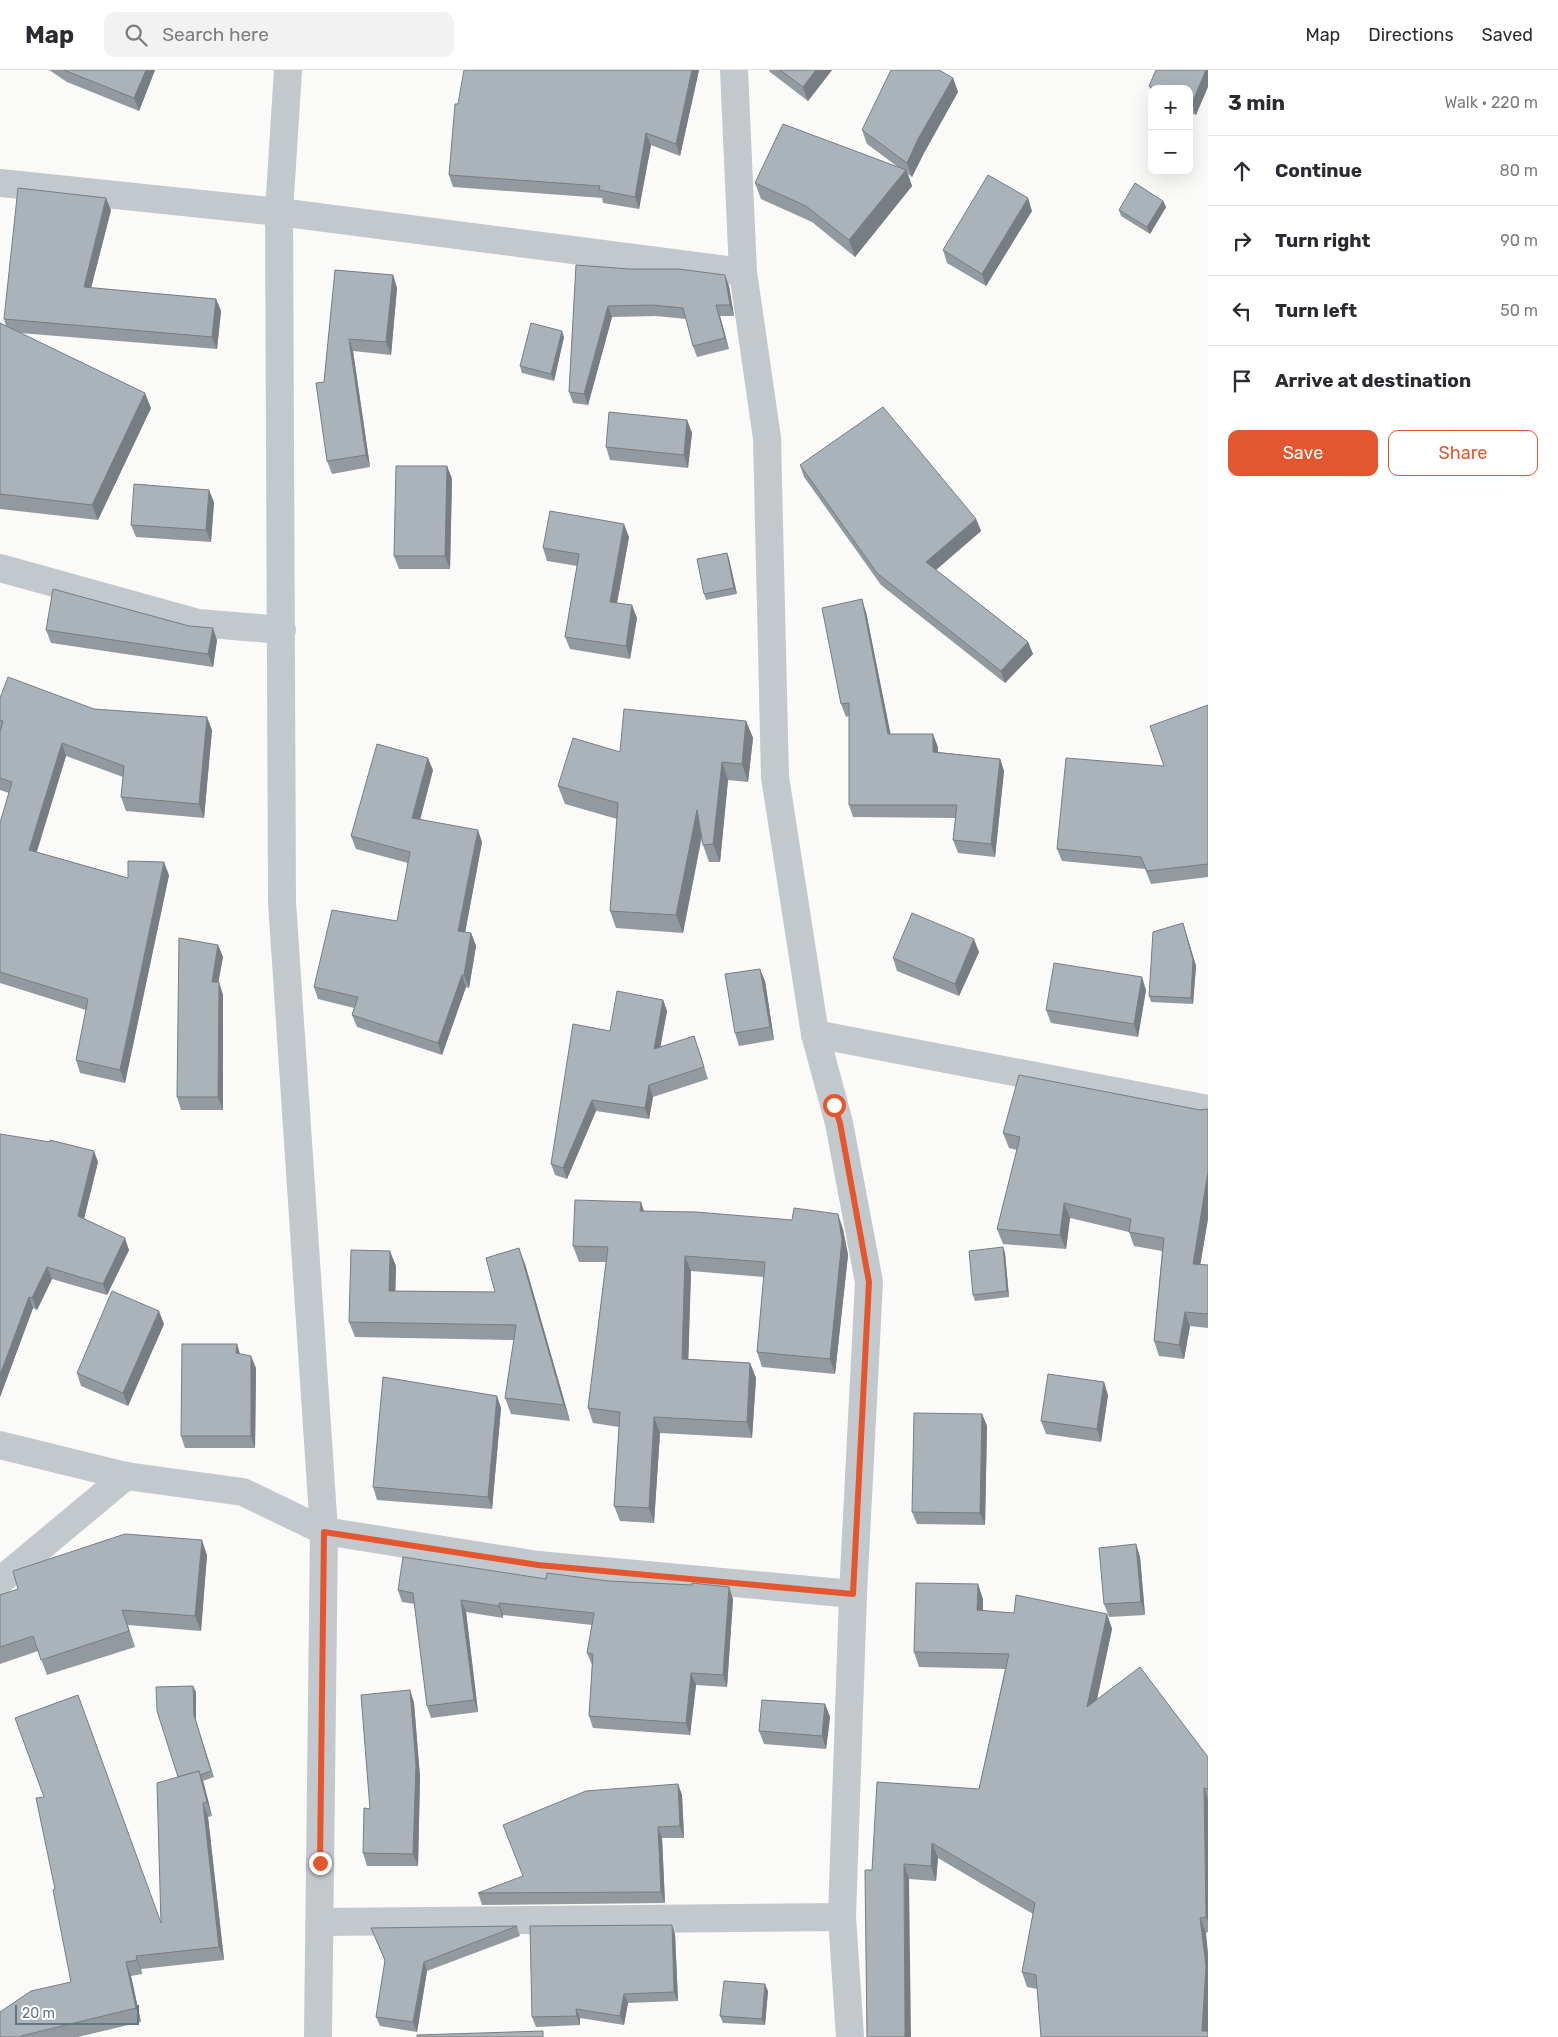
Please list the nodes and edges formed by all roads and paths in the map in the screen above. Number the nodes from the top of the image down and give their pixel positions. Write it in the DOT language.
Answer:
graph roads {
  1 [pos="288,70"];
  2 [pos="734,70"];
  3 [pos="0,183"];
  4 [pos="279,212"];
  5 [pos="743,272"];
  6 [pos="0,568"];
  7 [pos="282,630"];
  8 [pos="815,1034"];
  9 [pos="1208,1108"];
  10 [pos="0,1445"];
  11 [pos="126,1476"];
  12 [pos="324,1532"];
  13 [pos="0,1581"];
  14 [pos="853,1594"];
  15 [pos="842,1917"];
  16 [pos="320,1922"];
  17 [pos="318,2037"];
  18 [pos="850,2037"];
  1 -- 4 [label="street"];
  2 -- 5 [label="street"];
  3 -- 4 [label="street"];
  4 -- 5 [label="street"];
  4 -- 7 [label="street"];
  5 -- 8 [label="street"];
  6 -- 7 [label="street"];
  7 -- 12 [label="street"];
  8 -- 9 [label="street"];
  8 -- 14 [label="street"];
  10 -- 11 [label="street"];
  11 -- 12 [label="street"];
  11 -- 13 [label="street"];
  12 -- 14 [label="street"];
  12 -- 16 [label="street"];
  14 -- 15 [label="street"];
  15 -- 16 [label="street"];
  15 -- 18 [label="street"];
  16 -- 17 [label="street"];
}
